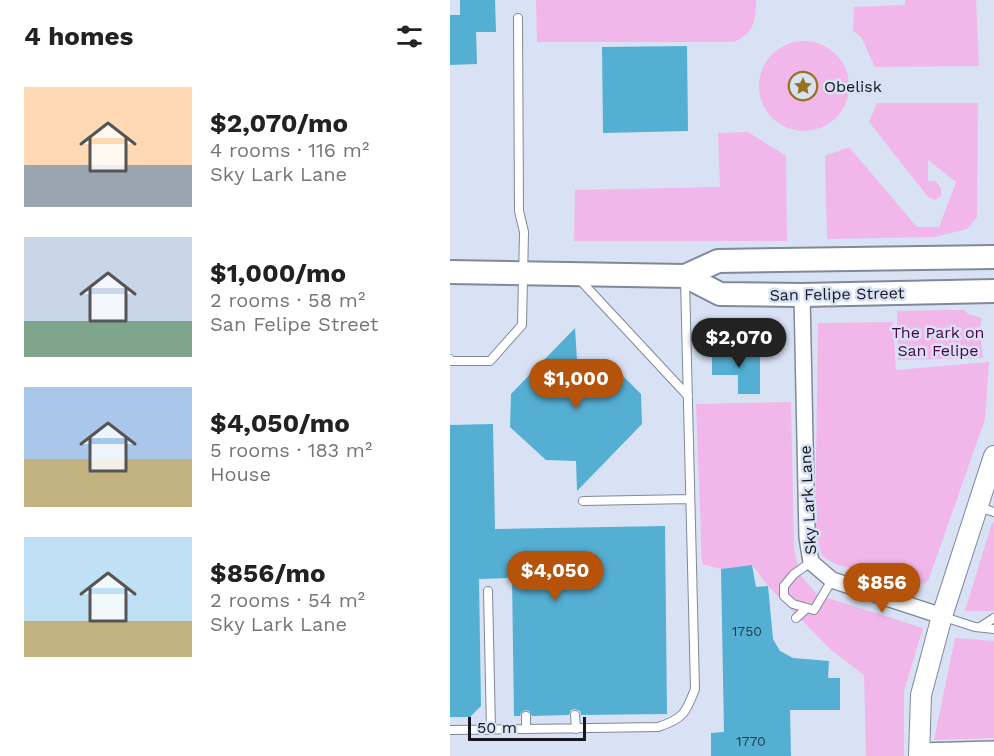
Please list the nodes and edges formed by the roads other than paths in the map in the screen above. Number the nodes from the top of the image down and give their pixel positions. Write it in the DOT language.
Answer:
graph roads {
  1 [pos="518,18"];
  2 [pos="994,256"];
  3 [pos="450,272"];
  4 [pos="522,273"];
  5 [pos="575,274"];
  6 [pos="685,276"];
  7 [pos="994,291"];
  8 [pos="802,295"];
  9 [pos="450,359"];
  10 [pos="688,396"];
  11 [pos="994,456"];
  12 [pos="690,499"];
  13 [pos="583,501"];
  14 [pos="986,509"];
  15 [pos="811,562"];
  16 [pos="832,580"];
  17 [pos="488,591"];
  18 [pos="807,608"];
  19 [pos="942,616"];
  20 [pos="796,618"];
  21 [pos="994,618"];
  22 [pos="980,627"];
  23 [pos="994,628"];
  24 [pos="575,715"];
  25 [pos="526,716"];
  26 [pos="526,729"];
  27 [pos="576,729"];
  28 [pos="450,730"];
  29 [pos="491,730"];
  30 [pos="994,749"];
  31 [pos="919,754"];
  1 -- 4 [label="lane"];
  2 -- 6 [label="main road, San Felipe Street"];
  3 -- 4 [label="main road, San Felipe Street"];
  4 -- 5 [label="main road, San Felipe Street"];
  4 -- 9 [label="lane"];
  5 -- 6 [label="main road, San Felipe Street"];
  5 -- 10 [label="lane"];
  6 -- 8 [label="main road, San Felipe Street"];
  6 -- 10 [label="lane"];
  7 -- 8 [label="main road, San Felipe Street"];
  8 -- 15 [label="street, Sky Lark Lane"];
  10 -- 12 [label="lane"];
  11 -- 14 [label="street"];
  12 -- 13 [label="lane"];
  12 -- 27 [label="lane"];
  14 -- 19 [label="street"];
  15 -- 16 [label="street, Sky Lark Lane"];
  15 -- 18 [label="lane"];
  16 -- 18 [label="lane"];
  16 -- 19 [label="street, Sky Lark Lane"];
  17 -- 29 [label="lane"];
  18 -- 20 [label="lane"];
  19 -- 22 [label="lane"];
  19 -- 31 [label="street"];
  21 -- 22 [label="lane"];
  22 -- 23 [label="lane"];
  24 -- 27 [label="lane"];
  25 -- 26 [label="lane"];
  26 -- 27 [label="lane"];
  26 -- 29 [label="lane"];
  28 -- 29 [label="lane"];
  30 -- 31 [label="street"];
}
